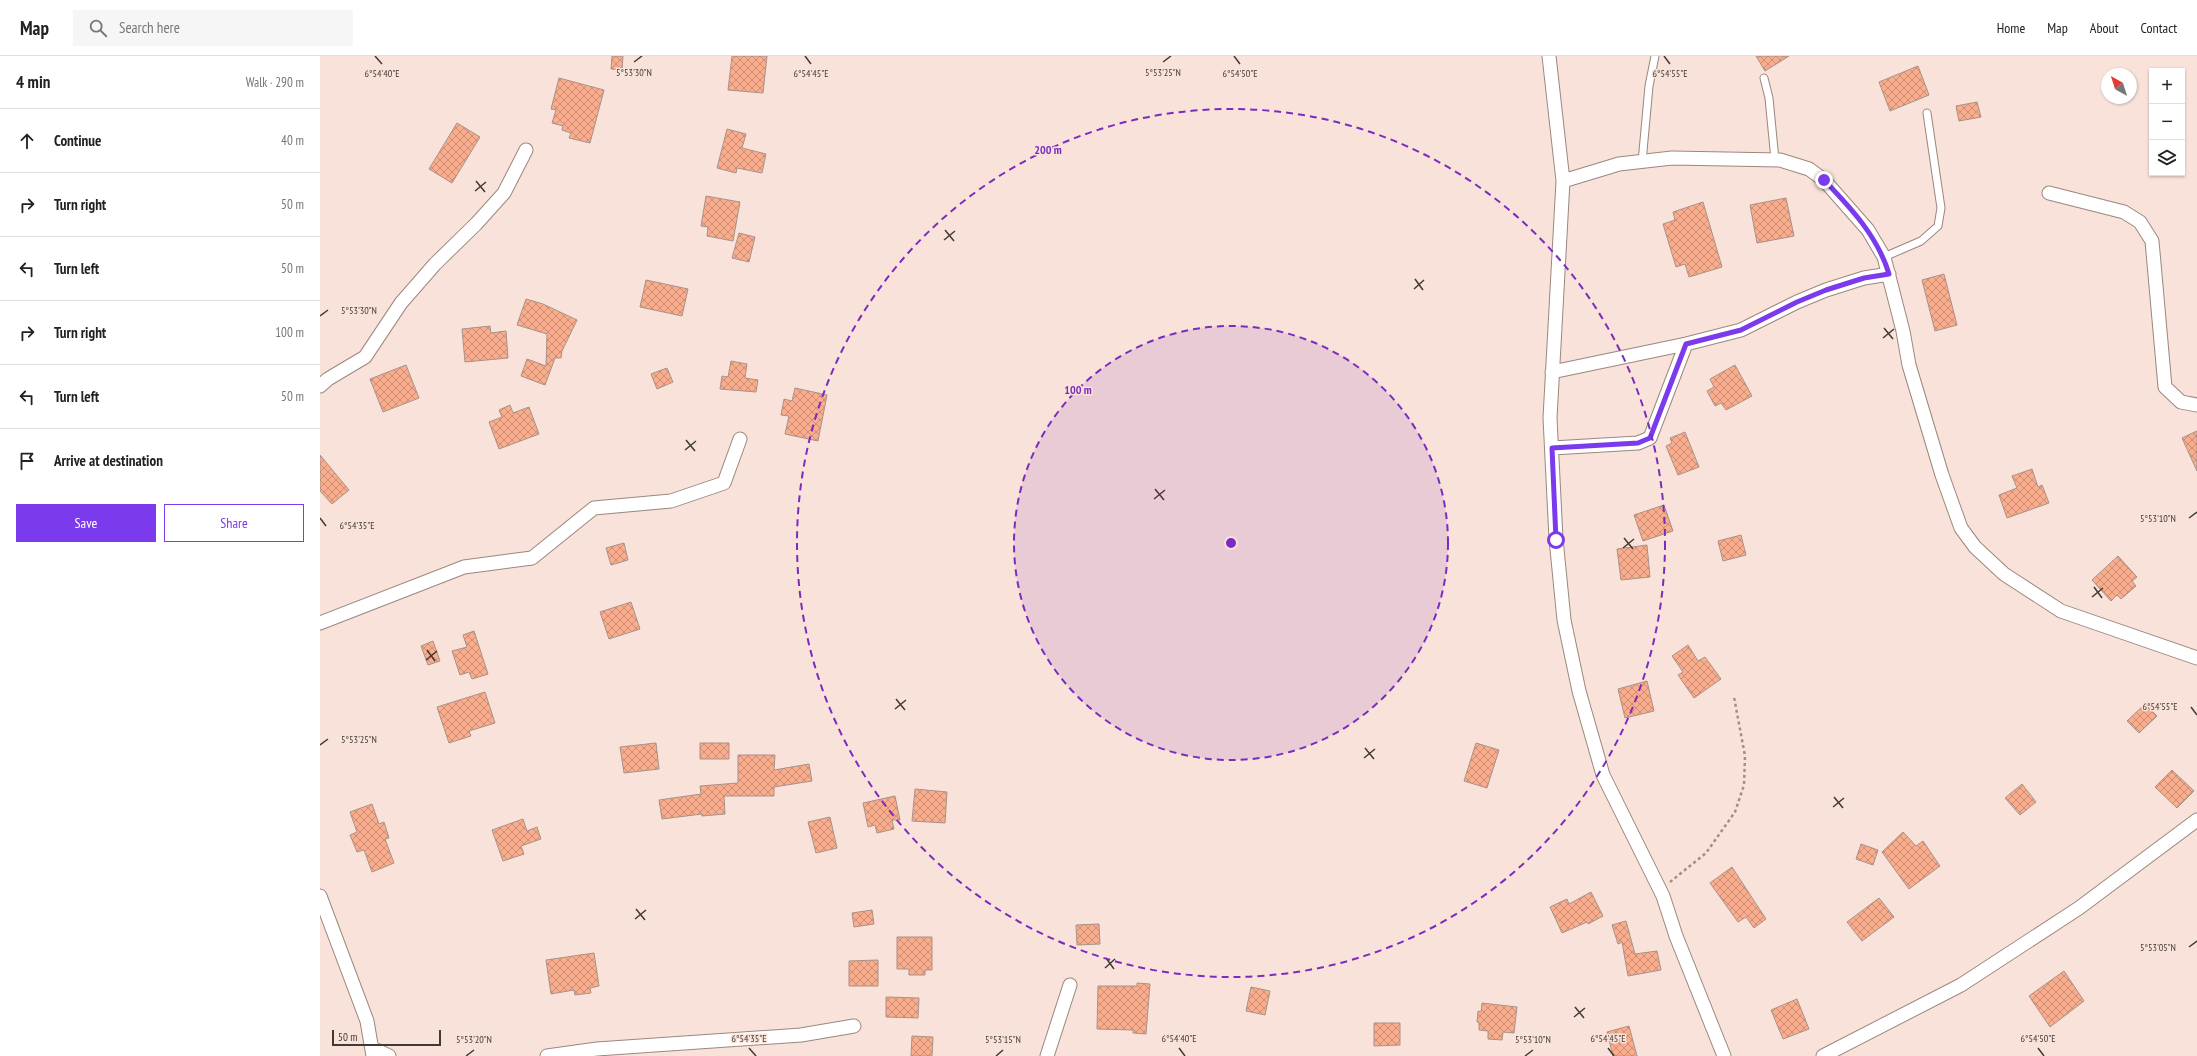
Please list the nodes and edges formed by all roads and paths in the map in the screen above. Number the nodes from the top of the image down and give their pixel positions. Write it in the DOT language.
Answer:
graph roads {
  1 [pos="1549,56"];
  2 [pos="1655,56"];
  3 [pos="1764,78"];
  4 [pos="1927,112"];
  5 [pos="526,150"];
  6 [pos="1775,160"];
  7 [pos="1642,162"];
  8 [pos="1563,181"];
  9 [pos="2049,193"];
  10 [pos="1884,257"];
  11 [pos="1889,274"];
  12 [pos="1686,344"];
  13 [pos="1552,372"];
  14 [pos="320,386"];
  15 [pos="2197,405"];
  16 [pos="740,439"];
  17 [pos="1552,448"];
  18 [pos="320,623"];
  19 [pos="2197,658"];
  20 [pos="1734,697"];
  21 [pos="2197,820"];
  22 [pos="1660,890"];
  23 [pos="320,896"];
  24 [pos="1070,985"];
  25 [pos="854,1026"];
  26 [pos="372,1052"];
  27 [pos="388,1056"];
  28 [pos="547,1056"];
  29 [pos="1047,1056"];
  30 [pos="1724,1056"];
  31 [pos="1823,1056"];
  1 -- 8 [label="street"];
  2 -- 7 [label="lane"];
  3 -- 6 [label="lane"];
  4 -- 10 [label="lane"];
  5 -- 14 [label="street"];
  6 -- 7 [label="street"];
  6 -- 10 [label="street"];
  7 -- 8 [label="street"];
  8 -- 13 [label="street"];
  9 -- 15 [label="street"];
  10 -- 11 [label="street"];
  11 -- 12 [label="street"];
  11 -- 19 [label="street"];
  12 -- 13 [label="street"];
  12 -- 17 [label="street"];
  13 -- 17 [label="street"];
  16 -- 18 [label="street"];
  17 -- 22 [label="street"];
  20 -- 22 [label="path"];
  21 -- 31 [label="street"];
  22 -- 30 [label="street"];
  23 -- 26 [label="street"];
  24 -- 29 [label="street"];
  25 -- 28 [label="street"];
  26 -- 27 [label="street"];
}
